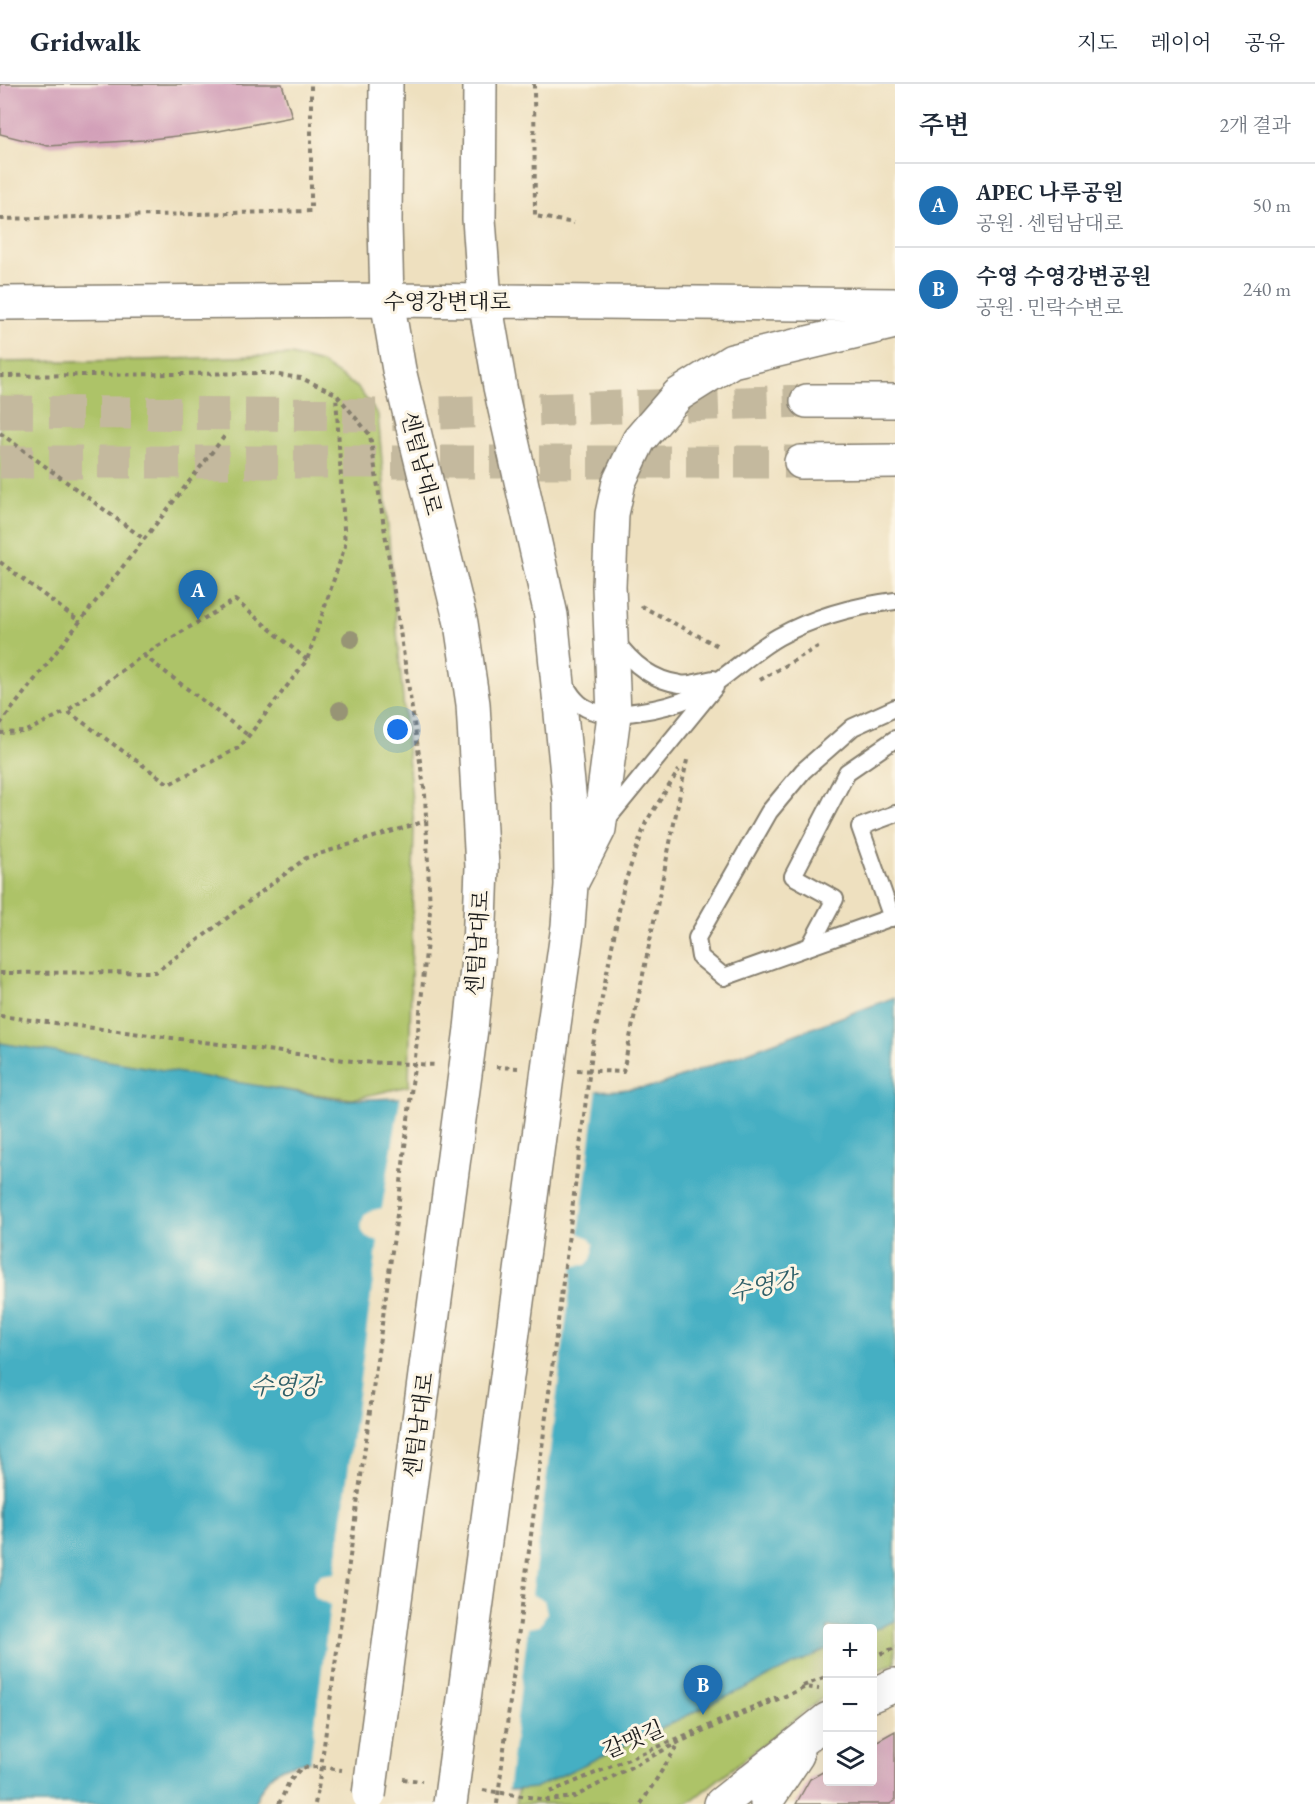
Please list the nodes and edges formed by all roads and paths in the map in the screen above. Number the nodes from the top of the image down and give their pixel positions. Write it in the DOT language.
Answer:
graph roads {
  1 [pos="311,84"];
  2 [pos="386,84"];
  3 [pos="480,84"];
  4 [pos="534,84"];
  5 [pos="0,219"];
  6 [pos="574,223"];
  7 [pos="387,300"];
  8 [pos="485,301"];
  9 [pos="0,303"];
  10 [pos="895,305"];
  11 [pos="895,322"];
  12 [pos="0,376"];
  13 [pos="336,394"];
  14 [pos="807,401"];
  15 [pos="895,401"];
  16 [pos="0,433"];
  17 [pos="226,433"];
  18 [pos="845,461"];
  19 [pos="895,461"];
  20 [pos="801,462"];
  21 [pos="895,466"];
  22 [pos="144,539"];
  23 [pos="0,562"];
  24 [pos="895,601"];
  25 [pos="636,604"];
  26 [pos="80,622"];
  27 [pos="610,633"];
  28 [pos="720,647"];
  29 [pos="143,655"];
  30 [pos="307,660"];
  31 [pos="556,666"];
  32 [pos="723,677"];
  33 [pos="895,708"];
  34 [pos="67,711"];
  35 [pos="614,715"];
  36 [pos="0,724"];
  37 [pos="0,733"];
  38 [pos="249,736"];
  39 [pos="895,739"];
  40 [pos="687,758"];
  41 [pos="895,814"];
  42 [pos="426,821"];
  43 [pos="599,829"];
  44 [pos="571,885"];
  45 [pos="893,917"];
  46 [pos="810,946"];
  47 [pos="0,973"];
  48 [pos="895,1648"];
  49 [pos="877,1655"];
  50 [pos="823,1678"];
  51 [pos="895,1685"];
  52 [pos="877,1693"];
  53 [pos="823,1707"];
  54 [pos="823,1714"];
  55 [pos="823,1715"];
  56 [pos="550,1792"];
  57 [pos="366,1801"];
  58 [pos="315,1804"];
  59 [pos="450,1804"];
  60 [pos="497,1804"];
  61 [pos="642,1804"];
  62 [pos="721,1804"];
  63 [pos="766,1804"];
  1 -- 5 [label="path"];
  2 -- 7 [label="main road, 센텀남대로"];
  3 -- 8 [label="main road"];
  4 -- 6 [label="path"];
  7 -- 8 [label="main road, 수영강변대로"];
  7 -- 9 [label="main road, 수영강변대로"];
  7 -- 57 [label="main road, 센텀남대로, bridge"];
  8 -- 10 [label="main road, 수영강변대로"];
  8 -- 31 [label="main road"];
  11 -- 27 [label="main road"];
  12 -- 13 [label="path"];
  13 -- 30 [label="path"];
  13 -- 42 [label="path"];
  14 -- 15 [label="main road"];
  16 -- 22 [label="path"];
  17 -- 22 [label="path"];
  18 -- 19 [label="main road"];
  18 -- 20 [label="main road"];
  18 -- 21 [label="main road"];
  22 -- 26 [label="path"];
  23 -- 26 [label="path"];
  24 -- 32 [label="lane"];
  25 -- 28 [label="path"];
  26 -- 36 [label="path"];
  27 -- 32 [label="lane"];
  27 -- 35 [label="main road"];
  29 -- 30 [label="path"];
  29 -- 34 [label="path"];
  29 -- 38 [label="path"];
  30 -- 38 [label="path"];
  31 -- 35 [label="lane"];
  31 -- 44 [label="main road"];
  32 -- 35 [label="lane"];
  32 -- 43 [label="lane"];
  33 -- 46 [label="lane"];
  34 -- 37 [label="path"];
  34 -- 38 [label="path"];
  35 -- 43 [label="main road"];
  39 -- 46 [label="lane"];
  40 -- 60 [label="path, bridge"];
  41 -- 45 [label="lane"];
  42 -- 47 [label="path"];
  42 -- 58 [label="path, bridge"];
  43 -- 44 [label="main road"];
  44 -- 59 [label="main road, bridge"];
  45 -- 46 [label="lane"];
  48 -- 49 [label="path"];
  50 -- 56 [label="path, 갈맷길"];
  51 -- 52 [label="main road"];
  53 -- 61 [label="path"];
  54 -- 62 [label="main road"];
  55 -- 63 [label="main road"];
}
